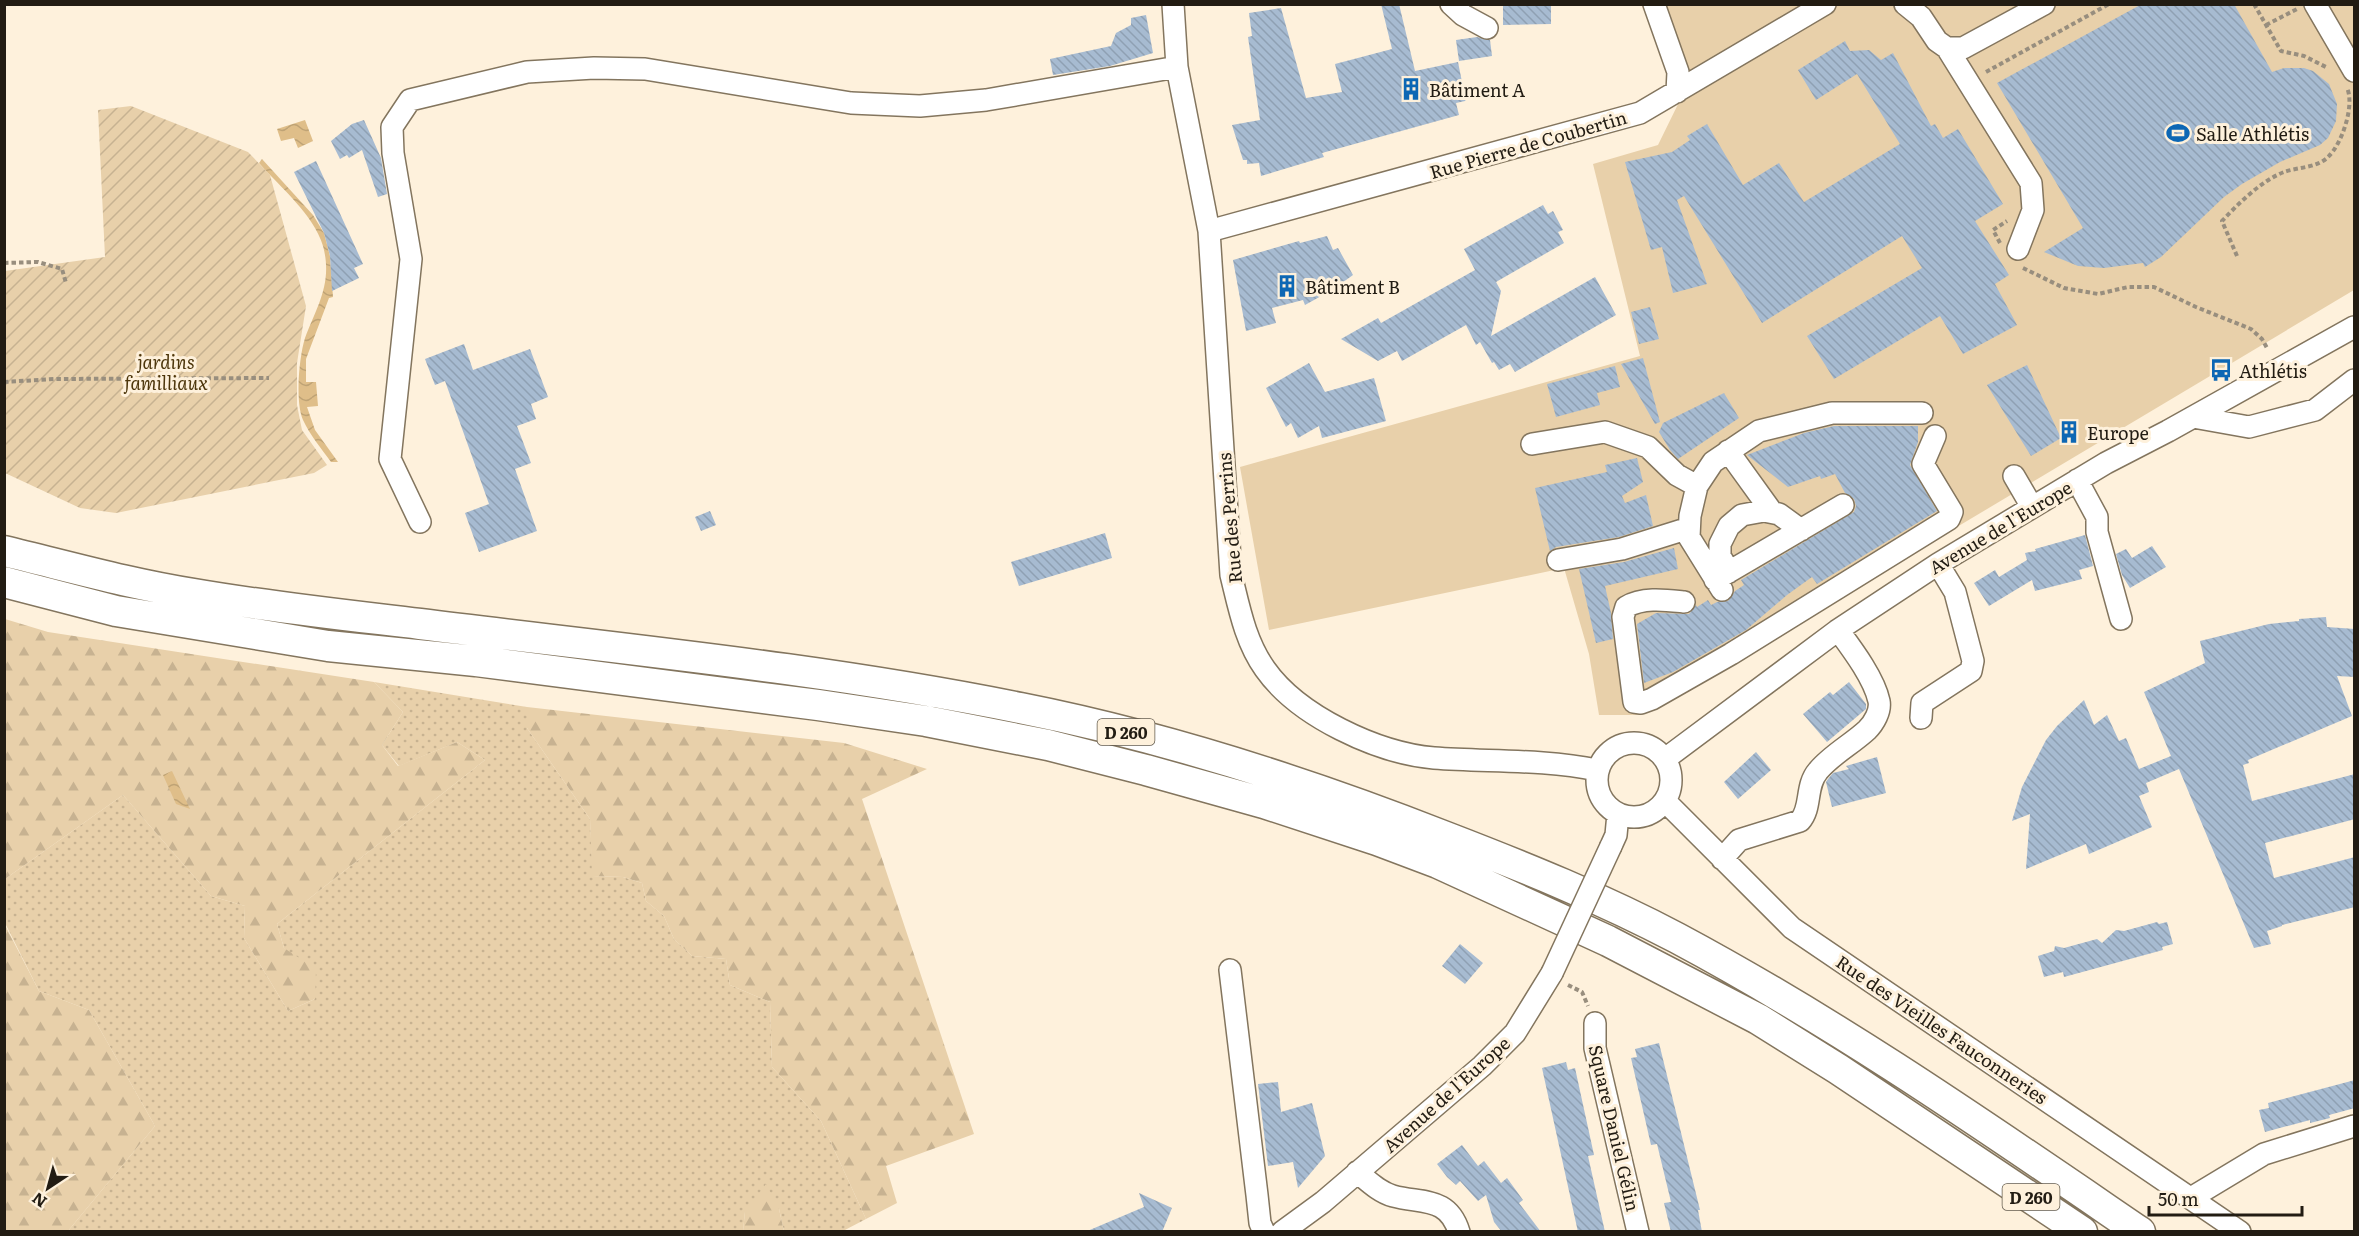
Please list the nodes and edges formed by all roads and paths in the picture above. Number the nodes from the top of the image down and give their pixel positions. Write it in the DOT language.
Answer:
graph roads {
  1 [pos="1173,4"];
  2 [pos="1451,4"];
  3 [pos="1654,4"];
  4 [pos="1825,4"];
  5 [pos="1905,4"];
  6 [pos="2044,4"];
  7 [pos="2109,4"];
  8 [pos="2254,4"];
  9 [pos="2306,4"];
  10 [pos="2315,4"];
  11 [pos="2266,26"];
  12 [pos="1487,28"];
  13 [pos="1947,48"];
  14 [pos="1177,67"];
  15 [pos="2332,71"];
  16 [pos="2350,79"];
  17 [pos="1971,87"];
  18 [pos="1677,92"];
  19 [pos="2012,214"];
  20 [pos="1209,231"];
  21 [pos="2013,254"];
  22 [pos="2237,256"];
  23 [pos="4,263"];
  24 [pos="66,283"];
  25 [pos="2355,327"];
  26 [pos="2267,348"];
  27 [pos="270,378"];
  28 [pos="2355,380"];
  29 [pos="4,382"];
  30 [pos="1922,413"];
  31 [pos="2193,417"];
  32 [pos="1935,436"];
  33 [pos="1532,444"];
  34 [pos="1728,450"];
  35 [pos="2014,476"];
  36 [pos="2077,480"];
  37 [pos="1697,486"];
  38 [pos="1843,505"];
  39 [pos="2032,507"];
  40 [pos="1772,512"];
  41 [pos="420,522"];
  42 [pos="1689,528"];
  43 [pos="1801,530"];
  44 [pos="4,550"];
  45 [pos="1558,560"];
  46 [pos="1938,564"];
  47 [pos="1722,581"];
  48 [pos="4,582"];
  49 [pos="1684,602"];
  50 [pos="2121,619"];
  51 [pos="1838,630"];
  52 [pos="1921,718"];
  53 [pos="1665,759"];
  54 [pos="1597,770"];
  55 [pos="1665,801"];
  56 [pos="1618,814"];
  57 [pos="1722,859"];
  58 [pos="1230,970"];
  59 [pos="1551,975"];
  60 [pos="1595,1023"];
  61 [pos="2355,1126"];
  62 [pos="1357,1172"];
  63 [pos="2191,1198"];
  64 [pos="1264,1232"];
  65 [pos="1282,1232"];
  66 [pos="1459,1232"];
  67 [pos="1638,1232"];
  68 [pos="2082,1232"];
  69 [pos="2140,1232"];
  70 [pos="2240,1232"];
  1 -- 14 [label="street, Rue des Perrins"];
  2 -- 12 [label="street"];
  3 -- 18 [label="street"];
  4 -- 18 [label="street, Rue Pierre de Coubertin"];
  5 -- 13 [label="street"];
  6 -- 13 [label="street"];
  7 -- 17 [label="path"];
  8 -- 11 [label="path"];
  9 -- 11 [label="path"];
  10 -- 16 [label="street"];
  11 -- 15 [label="path"];
  13 -- 17 [label="street"];
  14 -- 20 [label="street, Rue des Perrins"];
  14 -- 41 [label="street"];
  16 -- 22 [label="path"];
  17 -- 21 [label="street"];
  18 -- 20 [label="street, Rue Pierre de Coubertin"];
  19 -- 21 [label="path"];
  20 -- 54 [label="street, Rue des Perrins"];
  21 -- 26 [label="path"];
  23 -- 24 [label="path"];
  25 -- 31 [label="street, Avenue de l'Europe"];
  27 -- 29 [label="path"];
  28 -- 31 [label="street"];
  30 -- 34 [label="street"];
  31 -- 36 [label="street, Avenue de l'Europe"];
  32 -- 49 [label="street"];
  33 -- 37 [label="street"];
  34 -- 37 [label="street"];
  34 -- 40 [label="street"];
  35 -- 39 [label="street"];
  36 -- 39 [label="street, Avenue de l'Europe"];
  36 -- 50 [label="street"];
  37 -- 42 [label="street"];
  38 -- 43 [label="street"];
  39 -- 46 [label="street, Avenue de l'Europe"];
  40 -- 43 [label="street"];
  40 -- 47 [label="street"];
  42 -- 45 [label="street"];
  42 -- 47 [label="street"];
  43 -- 47 [label="street"];
  44 -- 69 [label="highway, D 260"];
  46 -- 51 [label="street, Avenue de l'Europe"];
  46 -- 52 [label="street"];
  48 -- 68 [label="highway, D 260"];
  51 -- 53 [label="street, Avenue de l'Europe"];
  51 -- 57 [label="street"];
  53 -- 54 [label="street"];
  53 -- 55 [label="street"];
  54 -- 56 [label="street"];
  55 -- 56 [label="street"];
  55 -- 57 [label="street, Rue des Vieilles Fauconneries"];
  56 -- 59 [label="street, Avenue de l'Europe, bridge"];
  57 -- 63 [label="street, Rue des Vieilles Fauconneries"];
  58 -- 64 [label="street"];
  59 -- 60 [label="path"];
  59 -- 62 [label="street, Avenue de l'Europe"];
  60 -- 67 [label="street, Square Daniel Gélin"];
  61 -- 63 [label="street"];
  62 -- 65 [label="street, Avenue de l'Europe"];
  62 -- 66 [label="street"];
  63 -- 70 [label="street, Rue des Vieilles Fauconneries"];
}
